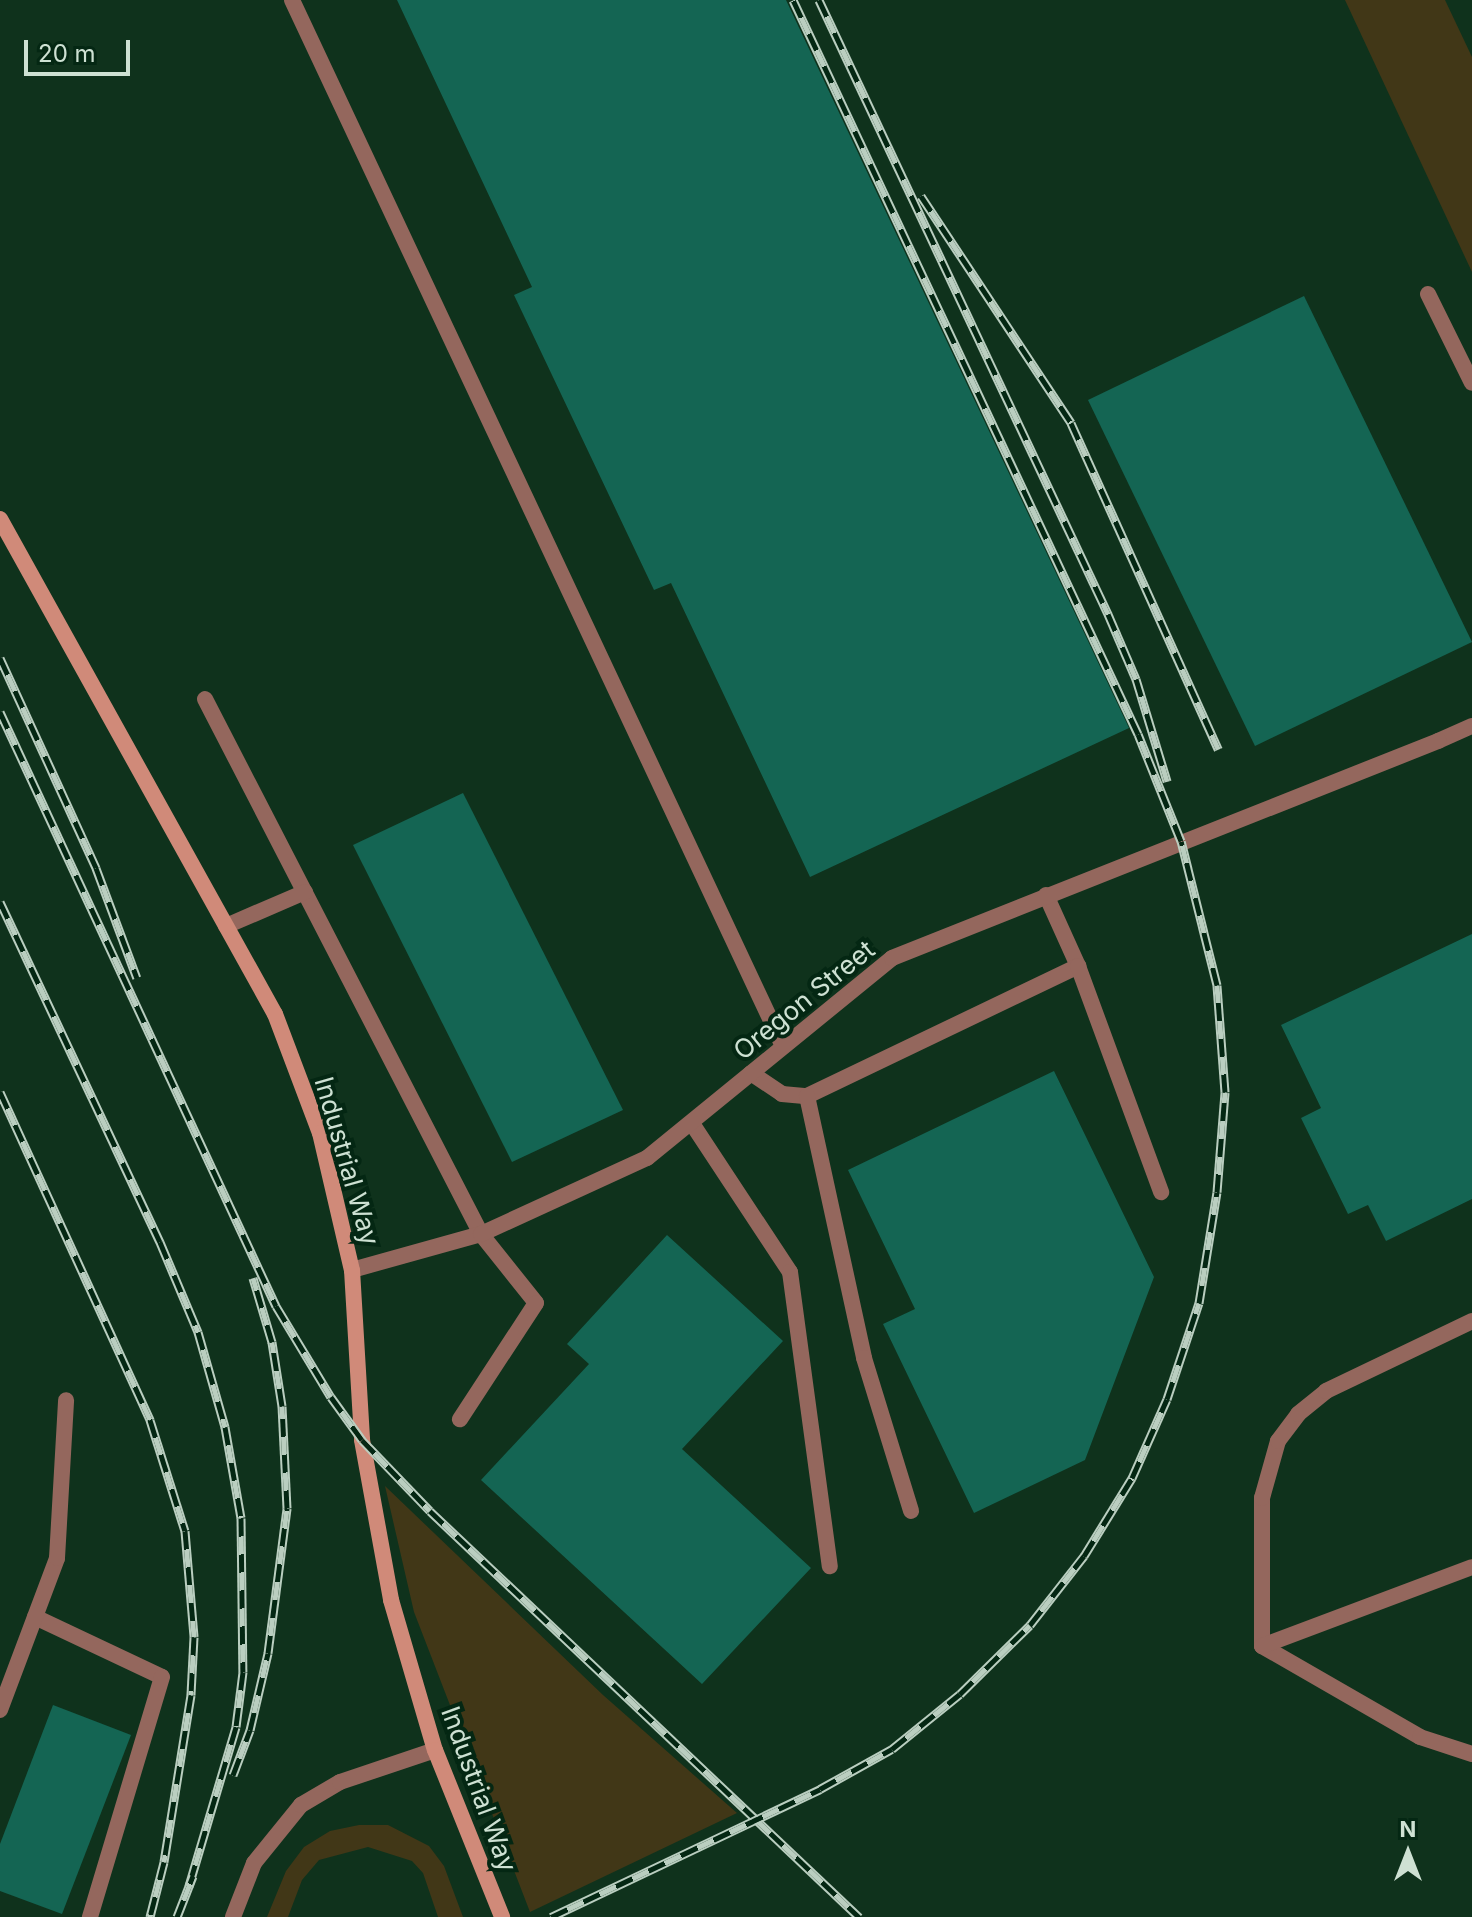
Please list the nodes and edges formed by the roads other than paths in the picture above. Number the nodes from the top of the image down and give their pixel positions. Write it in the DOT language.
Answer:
graph roads {
  1 [pos="292,0"];
  2 [pos="1428,294"];
  3 [pos="1472,383"];
  4 [pos="0,519"];
  5 [pos="205,699"];
  6 [pos="1472,726"];
  7 [pos="305,892"];
  8 [pos="1046,895"];
  9 [pos="226,926"];
  10 [pos="1078,966"];
  11 [pos="782,1044"];
  12 [pos="751,1073"];
  13 [pos="807,1096"];
  14 [pos="693,1125"];
  15 [pos="1161,1192"];
  16 [pos="481,1234"];
  17 [pos="352,1270"];
  18 [pos="1472,1321"];
  19 [pos="66,1400"];
  20 [pos="460,1419"];
  21 [pos="911,1511"];
  22 [pos="830,1566"];
  23 [pos="1472,1567"];
  24 [pos="35,1617"];
  25 [pos="1262,1646"];
  26 [pos="0,1710"];
  27 [pos="435,1750"];
  28 [pos="1472,1754"];
  29 [pos="90,1917"];
  30 [pos="233,1917"];
  31 [pos="502,1917"];
  1 -- 11 [label="street"];
  2 -- 3 [label="street"];
  4 -- 9 [label="street, Industrial Way"];
  5 -- 7 [label="street"];
  6 -- 8 [label="street, Oregon Street"];
  7 -- 9 [label="street"];
  7 -- 16 [label="street"];
  8 -- 10 [label="street"];
  8 -- 11 [label="street, Oregon Street"];
  9 -- 17 [label="street, Industrial Way"];
  10 -- 13 [label="street"];
  10 -- 15 [label="street"];
  11 -- 12 [label="street, Oregon Street"];
  12 -- 13 [label="street"];
  12 -- 14 [label="street, Oregon Street"];
  13 -- 21 [label="street"];
  14 -- 16 [label="street, Oregon Street"];
  14 -- 22 [label="street"];
  16 -- 17 [label="street, Oregon Street"];
  16 -- 20 [label="street"];
  17 -- 27 [label="street, Industrial Way"];
  18 -- 25 [label="street"];
  19 -- 24 [label="street"];
  23 -- 25 [label="street"];
  24 -- 26 [label="street"];
  24 -- 29 [label="street"];
  25 -- 28 [label="street"];
  27 -- 30 [label="street"];
  27 -- 31 [label="street, Industrial Way"];
}
